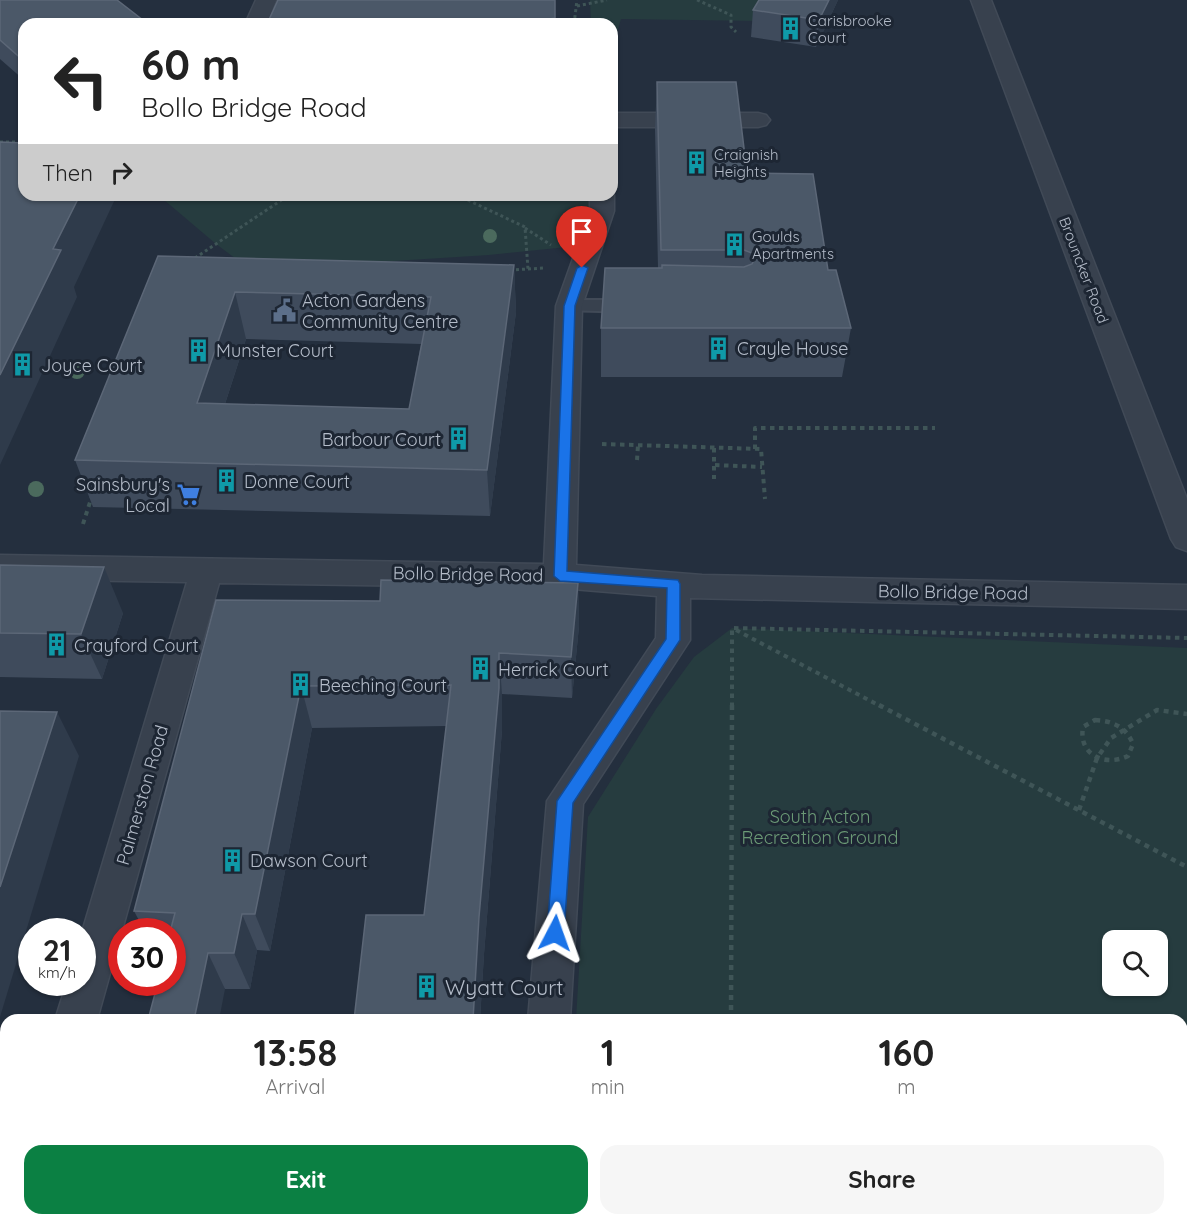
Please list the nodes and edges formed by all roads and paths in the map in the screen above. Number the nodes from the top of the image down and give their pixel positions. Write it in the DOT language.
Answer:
graph roads {
  1 [pos="266,0"];
  2 [pos="577,0"];
  3 [pos="608,0"];
  4 [pos="697,0"];
  5 [pos="981,0"];
  6 [pos="577,6"];
  7 [pos="258,18"];
  8 [pos="575,18"];
  9 [pos="736,32"];
  10 [pos="618,120"];
  11 [pos="758,120"];
  12 [pos="0,142"];
  13 [pos="18,142"];
  14 [pos="280,201"];
  15 [pos="470,201"];
  16 [pos="602,201"];
  17 [pos="525,227"];
  18 [pos="554,247"];
  19 [pos="187,263"];
  20 [pos="546,268"];
  21 [pos="528,269"];
  22 [pos="504,270"];
  23 [pos="569,306"];
  24 [pos="648,306"];
  25 [pos="935,428"];
  26 [pos="598,444"];
  27 [pos="638,445"];
  28 [pos="714,448"];
  29 [pos="755,449"];
  30 [pos="637,460"];
  31 [pos="715,465"];
  32 [pos="762,467"];
  33 [pos="714,480"];
  34 [pos="92,496"];
  35 [pos="765,499"];
  36 [pos="83,525"];
  37 [pos="1187,539"];
  38 [pos="0,567"];
  39 [pos="207,569"];
  40 [pos="560,576"];
  41 [pos="688,585"];
  42 [pos="1187,597"];
  43 [pos="732,628"];
  44 [pos="1187,638"];
  45 [pos="1187,714"];
  46 [pos="1123,729"];
  47 [pos="1097,758"];
  48 [pos="1079,810"];
  49 [pos="1187,867"];
  50 [pos="78,1014"];
  51 [pos="549,1014"];
  52 [pos="731,1014"];
  1 -- 7 [label="street"];
  2 -- 6 [label="path"];
  3 -- 6 [label="path"];
  4 -- 9 [label="path"];
  5 -- 37 [label="street, Brouncker Road"];
  6 -- 8 [label="path"];
  10 -- 11 [label="street"];
  12 -- 13 [label="path"];
  14 -- 19 [label="path"];
  15 -- 17 [label="path"];
  16 -- 23 [label="street"];
  17 -- 18 [label="path"];
  17 -- 21 [label="path"];
  20 -- 21 [label="path"];
  21 -- 22 [label="path"];
  23 -- 24 [label="lane"];
  23 -- 40 [label="street"];
  25 -- 29 [label="path"];
  26 -- 27 [label="path"];
  27 -- 28 [label="path"];
  27 -- 30 [label="path"];
  28 -- 29 [label="path"];
  28 -- 31 [label="path"];
  29 -- 32 [label="path"];
  31 -- 32 [label="path"];
  31 -- 33 [label="path"];
  32 -- 35 [label="path"];
  34 -- 36 [label="path"];
  38 -- 39 [label="street, Bollo Bridge Road"];
  39 -- 40 [label="street, Bollo Bridge Road"];
  39 -- 50 [label="street, Palmerston Road"];
  40 -- 41 [label="street, Bollo Bridge Road"];
  41 -- 42 [label="street, Bollo Bridge Road"];
  41 -- 43 [label="path"];
  41 -- 51 [label="street"];
  43 -- 44 [label="path"];
  43 -- 48 [label="path"];
  43 -- 52 [label="path"];
  45 -- 46 [label="path"];
  46 -- 47 [label="path"];
  46 -- 47 [label="path"];
  46 -- 47 [label="path"];
  47 -- 48 [label="path"];
  48 -- 49 [label="path"];
}
